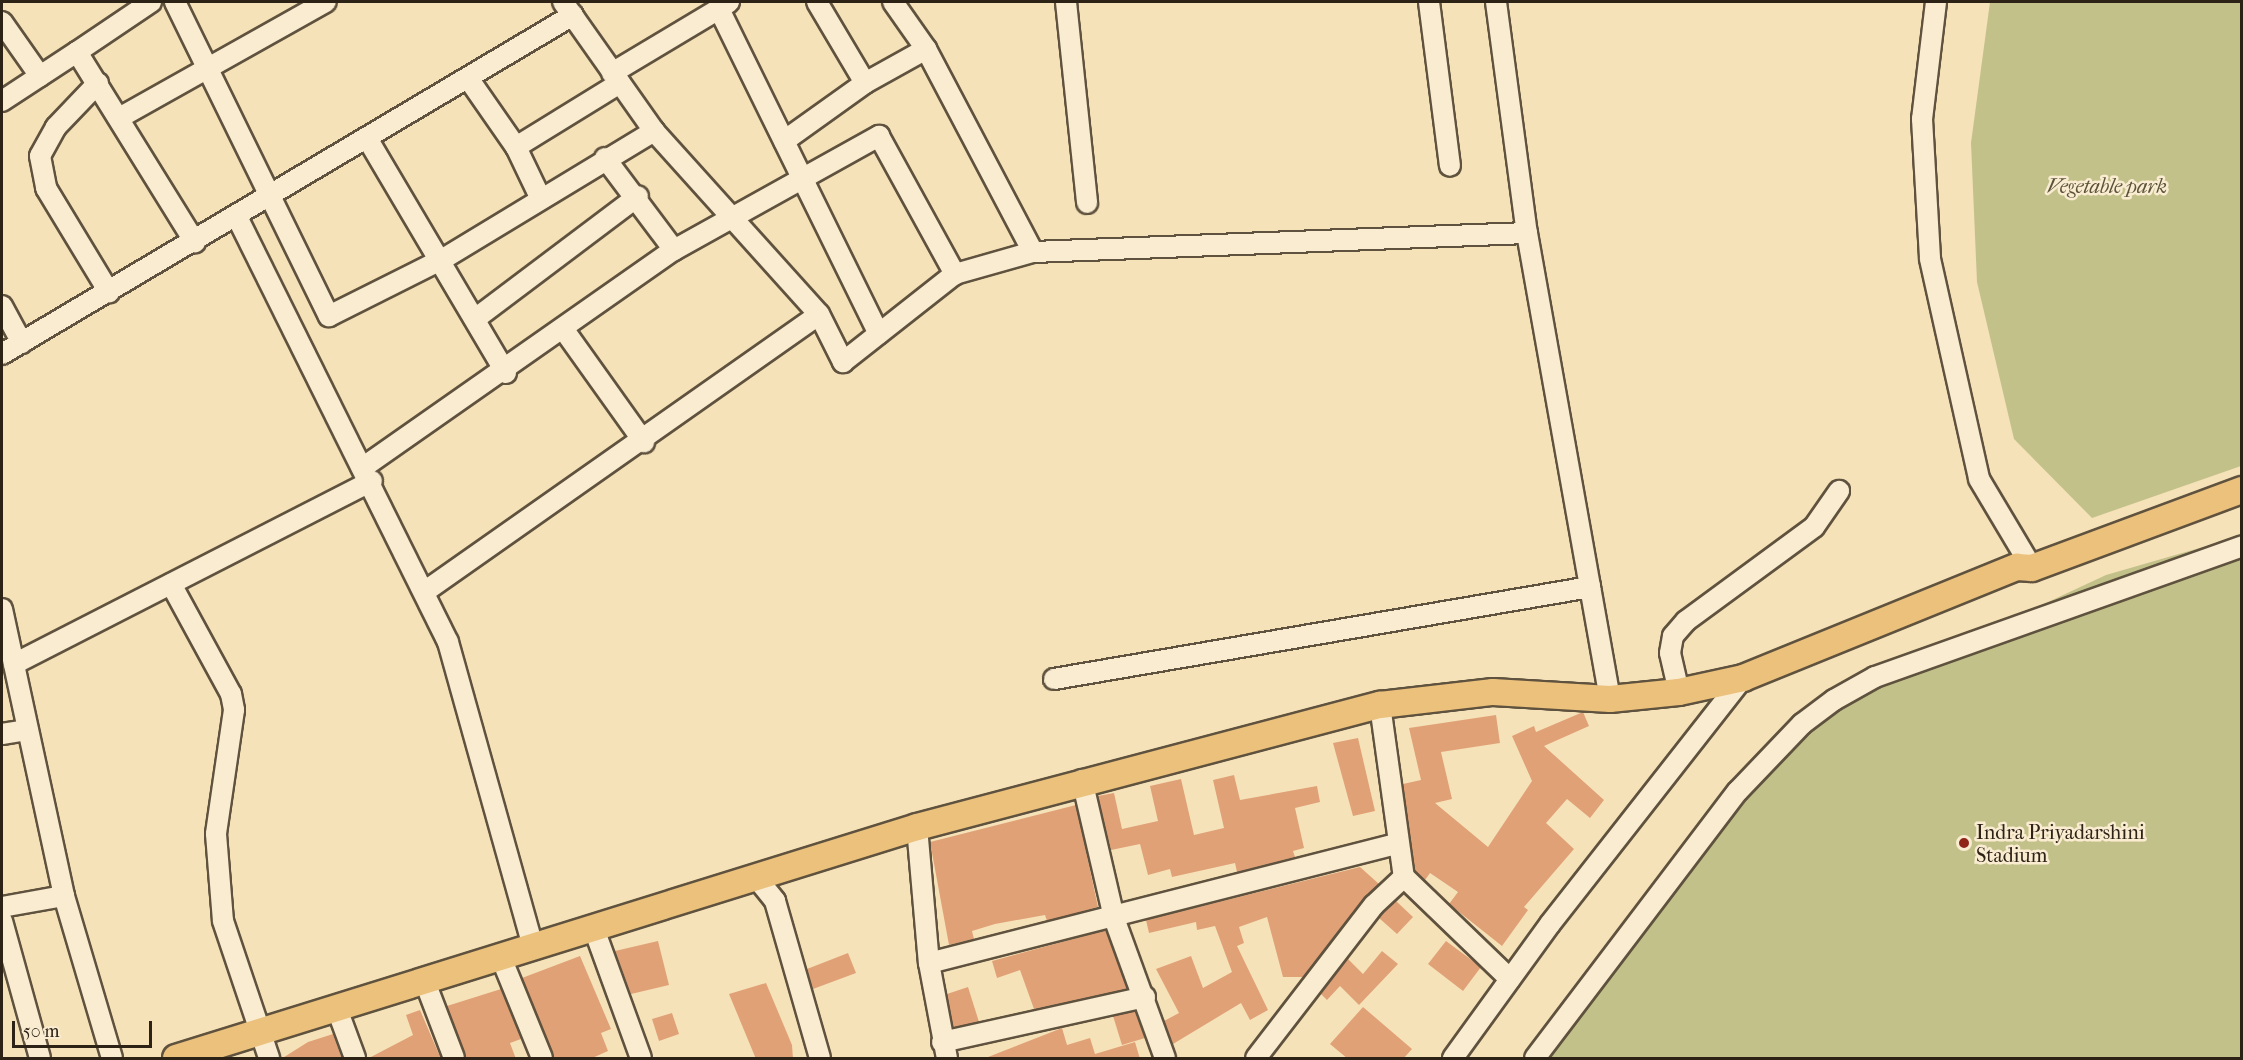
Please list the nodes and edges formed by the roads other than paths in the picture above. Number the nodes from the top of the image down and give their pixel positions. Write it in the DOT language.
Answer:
graph roads {
  1 [pos="151,2"];
  2 [pos="175,2"];
  3 [pos="817,2"];
  4 [pos="893,2"];
  5 [pos="1066,2"];
  6 [pos="1428,2"];
  7 [pos="1496,2"];
  8 [pos="1936,2"];
  9 [pos="318,3"];
  10 [pos="724,5"];
  11 [pos="568,8"];
  12 [pos="2,22"];
  13 [pos="926,49"];
  14 [pos="77,51"];
  15 [pos="210,67"];
  16 [pos="40,76"];
  17 [pos="468,78"];
  18 [pos="616,78"];
  19 [pos="98,83"];
  20 [pos="865,83"];
  21 [pos="2,101"];
  22 [pos="119,118"];
  23 [pos="654,132"];
  24 [pos="367,138"];
  25 [pos="784,141"];
  26 [pos="516,147"];
  27 [pos="605,158"];
  28 [pos="1450,166"];
  29 [pos="803,179"];
  30 [pos="638,196"];
  31 [pos="272,197"];
  32 [pos="540,197"];
  33 [pos="1087,203"];
  34 [pos="237,217"];
  35 [pos="729,220"];
  36 [pos="1527,233"];
  37 [pos="195,242"];
  38 [pos="674,250"];
  39 [pos="1034,252"];
  40 [pos="442,259"];
  41 [pos="955,274"];
  42 [pos="109,292"];
  43 [pos="2,306"];
  44 [pos="819,314"];
  45 [pos="476,319"];
  46 [pos="564,330"];
  47 [pos="879,334"];
  48 [pos="22,343"];
  49 [pos="2,354"];
  50 [pos="506,373"];
  51 [pos="644,442"];
  52 [pos="369,473"];
  53 [pos="2241,490"];
  54 [pos="1839,491"];
  55 [pos="2241,546"];
  56 [pos="2031,568"];
  57 [pos="171,584"];
  58 [pos="1590,587"];
  59 [pos="426,590"];
  60 [pos="2,609"];
  61 [pos="14,664"];
  62 [pos="1743,678"];
  63 [pos="1054,679"];
  64 [pos="1679,692"];
  65 [pos="1610,699"];
  66 [pos="1380,705"];
  67 [pos="28,730"];
  68 [pos="2,734"];
  69 [pos="1082,780"];
  70 [pos="917,827"];
  71 [pos="1396,844"];
  72 [pos="755,876"];
  73 [pos="1404,877"];
  74 [pos="64,896"];
  75 [pos="2,907"];
  76 [pos="1114,918"];
  77 [pos="2,921"];
  78 [pos="594,929"];
  79 [pos="533,946"];
  80 [pos="500,955"];
  81 [pos="929,963"];
  82 [pos="1510,979"];
  83 [pos="424,982"];
  84 [pos="1145,997"];
  85 [pos="337,1009"];
  86 [pos="259,1031"];
  87 [pos="944,1050"];
  88 [pos="179,1058"];
  89 [pos="40,1059"];
  90 [pos="112,1059"];
  91 [pos="269,1059"];
  92 [pos="355,1059"];
  93 [pos="454,1059"];
  94 [pos="542,1059"];
  95 [pos="641,1059"];
  96 [pos="820,1059"];
  97 [pos="1165,1059"];
  98 [pos="1256,1059"];
  99 [pos="1453,1059"];
  100 [pos="1534,1059"];
  1 -- 14 [label="street"];
  2 -- 15 [label="street"];
  3 -- 20 [label="street"];
  4 -- 13 [label="street"];
  5 -- 33 [label="street"];
  6 -- 28 [label="street"];
  7 -- 36 [label="street"];
  8 -- 56 [label="street"];
  9 -- 15 [label="street"];
  10 -- 18 [label="street"];
  10 -- 25 [label="street"];
  11 -- 17 [label="street"];
  11 -- 18 [label="street"];
  12 -- 16 [label="street"];
  13 -- 20 [label="street"];
  13 -- 39 [label="street"];
  14 -- 16 [label="street"];
  14 -- 19 [label="street"];
  15 -- 22 [label="street"];
  15 -- 31 [label="street"];
  16 -- 21 [label="street"];
  17 -- 24 [label="street"];
  17 -- 26 [label="street"];
  18 -- 23 [label="street"];
  18 -- 26 [label="street"];
  19 -- 22 [label="street"];
  19 -- 42 [label="street"];
  20 -- 25 [label="street"];
  22 -- 37 [label="street"];
  23 -- 27 [label="street"];
  23 -- 35 [label="street"];
  24 -- 31 [label="street"];
  24 -- 40 [label="street"];
  25 -- 29 [label="street"];
  26 -- 32 [label="street"];
  27 -- 30 [label="street"];
  27 -- 32 [label="street"];
  29 -- 35 [label="street"];
  29 -- 41 [label="street"];
  29 -- 47 [label="street"];
  30 -- 38 [label="street"];
  30 -- 45 [label="street"];
  31 -- 34 [label="street"];
  31 -- 40 [label="street"];
  32 -- 40 [label="street"];
  34 -- 37 [label="street"];
  34 -- 52 [label="street"];
  35 -- 38 [label="street"];
  35 -- 44 [label="street"];
  36 -- 39 [label="street"];
  36 -- 58 [label="street"];
  37 -- 42 [label="street"];
  38 -- 46 [label="street"];
  39 -- 41 [label="street"];
  40 -- 45 [label="street"];
  41 -- 47 [label="street"];
  42 -- 48 [label="street"];
  43 -- 48 [label="street"];
  44 -- 47 [label="street"];
  44 -- 51 [label="street"];
  45 -- 50 [label="street"];
  46 -- 50 [label="street"];
  46 -- 51 [label="street"];
  48 -- 49 [label="street"];
  50 -- 52 [label="street"];
  51 -- 59 [label="street"];
  52 -- 57 [label="street"];
  52 -- 59 [label="street"];
  53 -- 56 [label="main road"];
  54 -- 64 [label="street"];
  55 -- 100 [label="street"];
  56 -- 62 [label="main road"];
  57 -- 61 [label="street"];
  57 -- 86 [label="street"];
  58 -- 63 [label="street"];
  58 -- 65 [label="street"];
  59 -- 79 [label="street"];
  60 -- 61 [label="street"];
  61 -- 67 [label="street"];
  62 -- 64 [label="main road"];
  62 -- 82 [label="street"];
  64 -- 65 [label="main road"];
  65 -- 66 [label="main road"];
  66 -- 69 [label="main road"];
  66 -- 71 [label="street"];
  67 -- 68 [label="street"];
  67 -- 74 [label="street"];
  69 -- 70 [label="main road"];
  69 -- 76 [label="street"];
  70 -- 72 [label="main road"];
  70 -- 81 [label="street"];
  71 -- 73 [label="street"];
  71 -- 76 [label="street"];
  72 -- 78 [label="main road"];
  72 -- 96 [label="street"];
  73 -- 82 [label="street"];
  73 -- 98 [label="street"];
  74 -- 75 [label="street"];
  74 -- 90 [label="street"];
  76 -- 81 [label="street"];
  76 -- 84 [label="street"];
  77 -- 89 [label="street"];
  78 -- 79 [label="main road"];
  78 -- 95 [label="street"];
  79 -- 80 [label="main road"];
  80 -- 83 [label="main road"];
  80 -- 94 [label="street"];
  81 -- 87 [label="street"];
  82 -- 99 [label="street"];
  83 -- 85 [label="main road"];
  83 -- 93 [label="street"];
  84 -- 87 [label="street"];
  84 -- 97 [label="street"];
  85 -- 86 [label="main road"];
  85 -- 92 [label="street"];
  86 -- 88 [label="main road"];
  86 -- 91 [label="street"];
}
